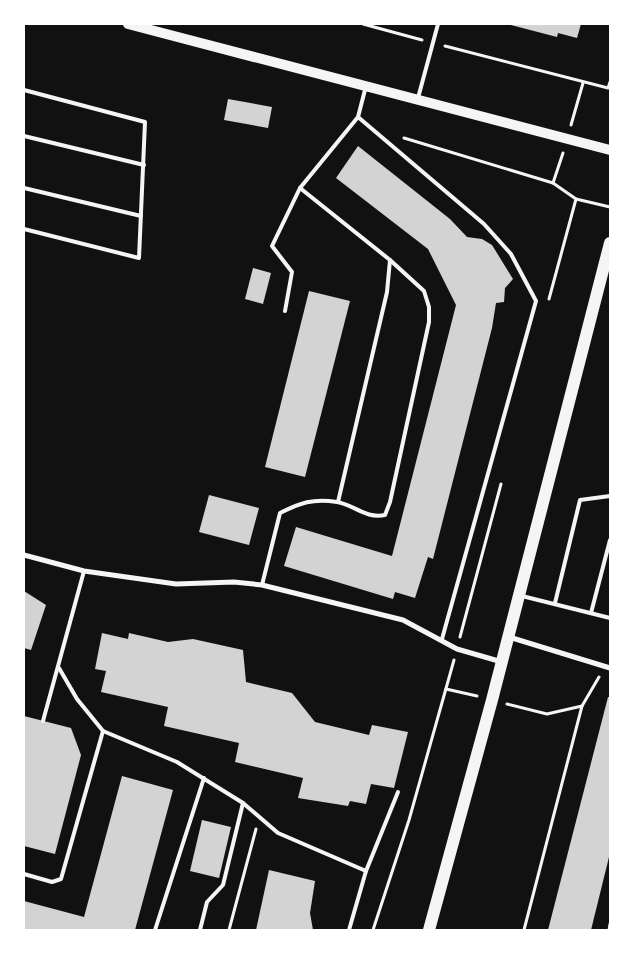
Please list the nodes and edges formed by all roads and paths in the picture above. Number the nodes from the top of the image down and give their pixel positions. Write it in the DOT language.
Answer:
graph roads {
  1 [pos="128,24"];
  2 [pos="362,24"];
  3 [pos="438,24"];
  4 [pos="433,43"];
  5 [pos="610,82"];
  6 [pos="366,86"];
  7 [pos="609,89"];
  8 [pos="24,90"];
  9 [pos="418,100"];
  10 [pos="358,117"];
  11 [pos="24,136"];
  12 [pos="401,137"];
  13 [pos="610,150"];
  14 [pos="144,165"];
  15 [pos="24,188"];
  16 [pos="300,188"];
  17 [pos="610,207"];
  18 [pos="141,216"];
  19 [pos="24,229"];
  20 [pos="610,243"];
  21 [pos="390,260"];
  22 [pos="285,311"];
  23 [pos="610,496"];
  24 [pos="338,502"];
  25 [pos="610,540"];
  26 [pos="24,555"];
  27 [pos="84,570"];
  28 [pos="262,585"];
  29 [pos="519,596"];
  30 [pos="555,603"];
  31 [pos="591,613"];
  32 [pos="610,618"];
  33 [pos="508,637"];
  34 [pos="442,639"];
  35 [pos="502,663"];
  36 [pos="59,668"];
  37 [pos="607,668"];
  38 [pos="446,689"];
  39 [pos="492,700"];
  40 [pos="582,706"];
  41 [pos="44,721"];
  42 [pos="103,731"];
  43 [pos="204,778"];
  44 [pos="398,792"];
  45 [pos="243,803"];
  46 [pos="259,818"];
  47 [pos="366,871"];
  48 [pos="24,874"];
  49 [pos="610,924"];
  50 [pos="155,930"];
  51 [pos="200,930"];
  52 [pos="229,930"];
  53 [pos="349,930"];
  54 [pos="429,930"];
  55 [pos="524,930"];
  56 [pos="609,930"];
  1 -- 6 [label="main road"];
  2 -- 4 [label="path"];
  3 -- 4 [label="lane"];
  4 -- 7 [label="path"];
  4 -- 9 [label="lane"];
  5 -- 7 [label="path"];
  6 -- 9 [label="main road"];
  6 -- 10 [label="lane"];
  8 -- 14 [label="lane"];
  9 -- 13 [label="main road"];
  10 -- 16 [label="lane"];
  10 -- 34 [label="lane"];
  11 -- 14 [label="lane"];
  12 -- 17 [label="path"];
  14 -- 18 [label="lane"];
  15 -- 18 [label="lane"];
  16 -- 21 [label="lane"];
  16 -- 22 [label="lane"];
  18 -- 19 [label="lane"];
  20 -- 29 [label="main road"];
  21 -- 24 [label="lane"];
  21 -- 24 [label="lane"];
  23 -- 30 [label="lane"];
  24 -- 28 [label="lane"];
  25 -- 31 [label="lane"];
  26 -- 27 [label="street"];
  27 -- 28 [label="street"];
  27 -- 36 [label="lane"];
  28 -- 34 [label="street"];
  29 -- 30 [label="lane"];
  29 -- 33 [label="main road"];
  30 -- 31 [label="lane"];
  31 -- 32 [label="lane"];
  33 -- 35 [label="main road"];
  33 -- 37 [label="street"];
  34 -- 35 [label="street"];
  35 -- 39 [label="main road"];
  36 -- 41 [label="lane"];
  36 -- 42 [label="lane"];
  37 -- 40 [label="path"];
  38 -- 39 [label="path"];
  39 -- 40 [label="path"];
  39 -- 54 [label="main road"];
  40 -- 55 [label="path"];
  42 -- 43 [label="lane"];
  42 -- 48 [label="lane"];
  43 -- 45 [label="lane"];
  43 -- 50 [label="lane"];
  44 -- 47 [label="lane"];
  45 -- 46 [label="lane"];
  45 -- 51 [label="lane"];
  46 -- 47 [label="lane"];
  46 -- 52 [label="path"];
  47 -- 53 [label="lane"];
  49 -- 56 [label="path"];
}
